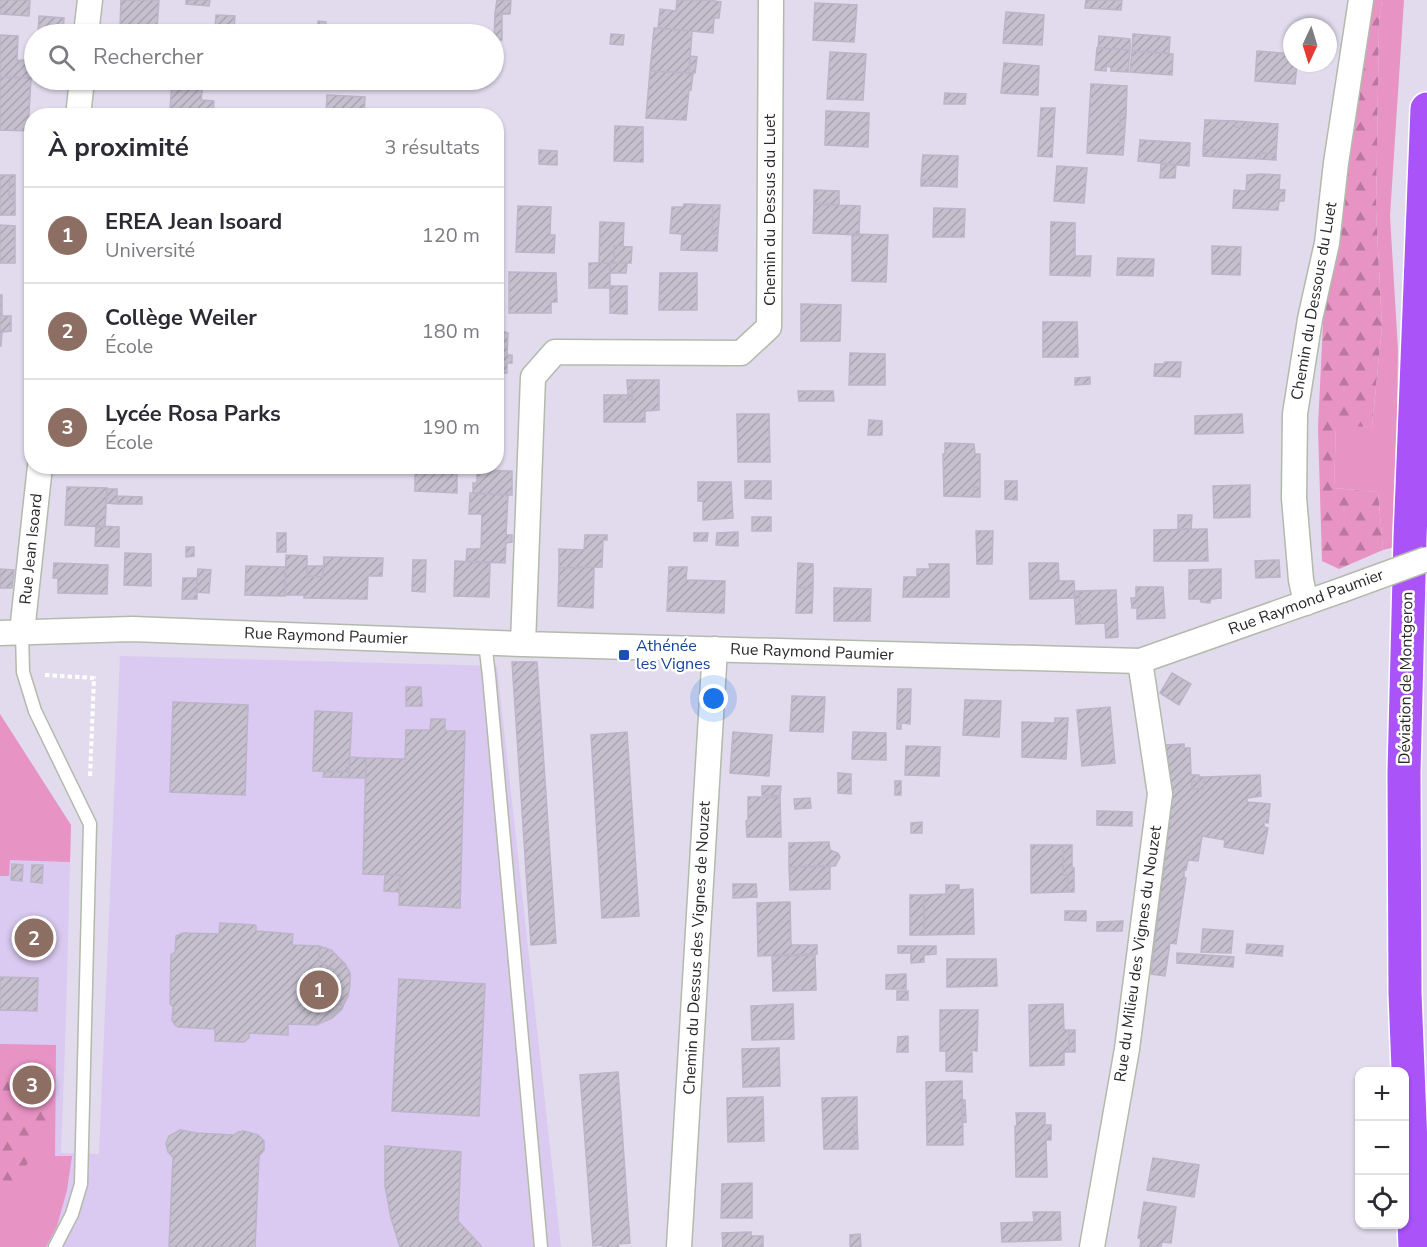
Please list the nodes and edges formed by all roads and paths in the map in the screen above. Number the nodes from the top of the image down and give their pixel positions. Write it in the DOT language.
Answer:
graph roads {
  1 [pos="90,0"];
  2 [pos="771,0"];
  3 [pos="1361,0"];
  4 [pos="88,24"];
  5 [pos="81,90"];
  6 [pos="79,108"];
  7 [pos="1427,109"];
  8 [pos="39,474"];
  9 [pos="1427,559"];
  10 [pos="1306,603"];
  11 [pos="11,632"];
  12 [pos="485,642"];
  13 [pos="523,644"];
  14 [pos="715,649"];
  15 [pos="1140,661"];
  16 [pos="25,678"];
  17 [pos="78,801"];
  18 [pos="56,1247"];
  19 [pos="541,1247"];
  20 [pos="679,1247"];
  21 [pos="1092,1247"];
  22 [pos="1416,1247"];
  1 -- 4 [label="street"];
  2 -- 13 [label="street, Chemin du Dessus du Luet"];
  3 -- 10 [label="street, Chemin du Dessous du Luet"];
  5 -- 6 [label="street"];
  7 -- 22 [label="main road, Déviation de Montgeron"];
  8 -- 11 [label="street, Rue Jean Isoard"];
  9 -- 10 [label="street, Rue Raymond Paumier, bridge"];
  10 -- 15 [label="street, Rue Raymond Paumier"];
  11 -- 12 [label="street, Rue Raymond Paumier"];
  11 -- 16 [label="lane"];
  12 -- 13 [label="street, Rue Raymond Paumier"];
  12 -- 19 [label="lane"];
  13 -- 14 [label="street, Rue Raymond Paumier"];
  14 -- 15 [label="street, Rue Raymond Paumier"];
  14 -- 20 [label="street, Chemin du Dessus des Vignes de Nouzet"];
  15 -- 21 [label="street, Rue du Milieu des Vignes du Nouzet"];
  16 -- 17 [label="lane"];
  16 -- 17 [label="path"];
  17 -- 18 [label="lane"];
}
